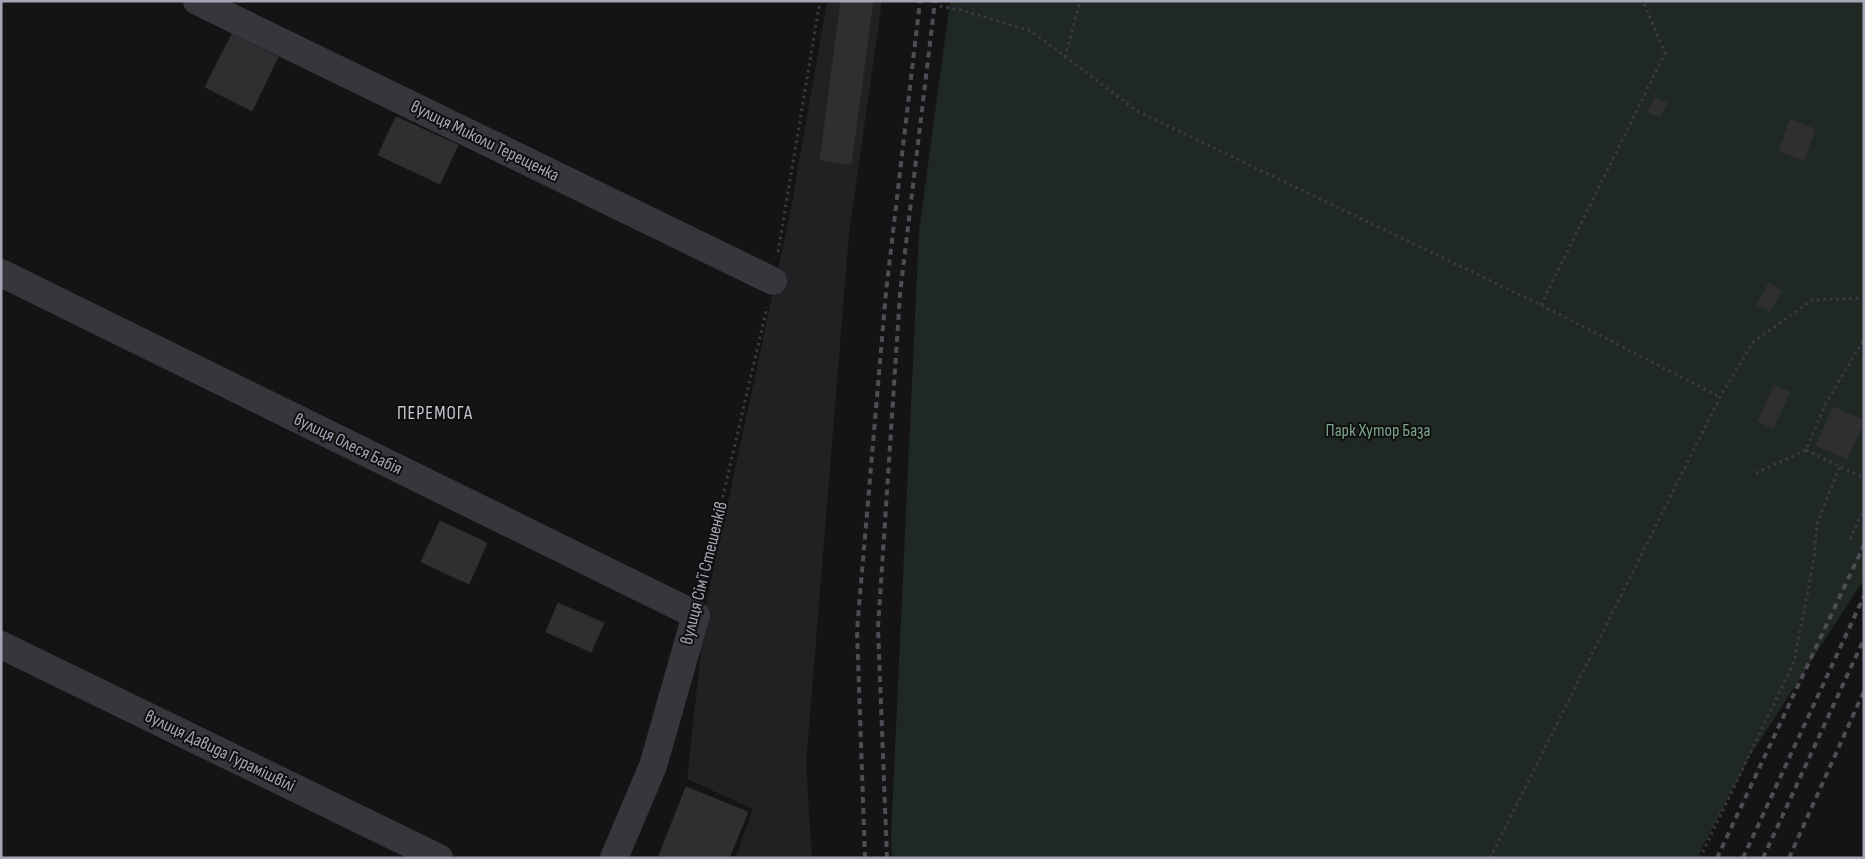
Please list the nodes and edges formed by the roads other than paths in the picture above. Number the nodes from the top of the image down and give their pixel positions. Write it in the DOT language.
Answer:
graph roads {
  1 [pos="197,1"];
  2 [pos="1,273"];
  3 [pos="773,281"];
  4 [pos="696,615"];
  5 [pos="1,645"];
  6 [pos="439,858"];
  7 [pos="614,858"];
  1 -- 3 [label="street, вулиця Миколи Терещенка"];
  2 -- 4 [label="street, вулиця Олеся Бабія"];
  4 -- 7 [label="street, вулиця Сімʼї Стешенків"];
  5 -- 6 [label="street, вулиця Давида Гурамішвілі"];
}
